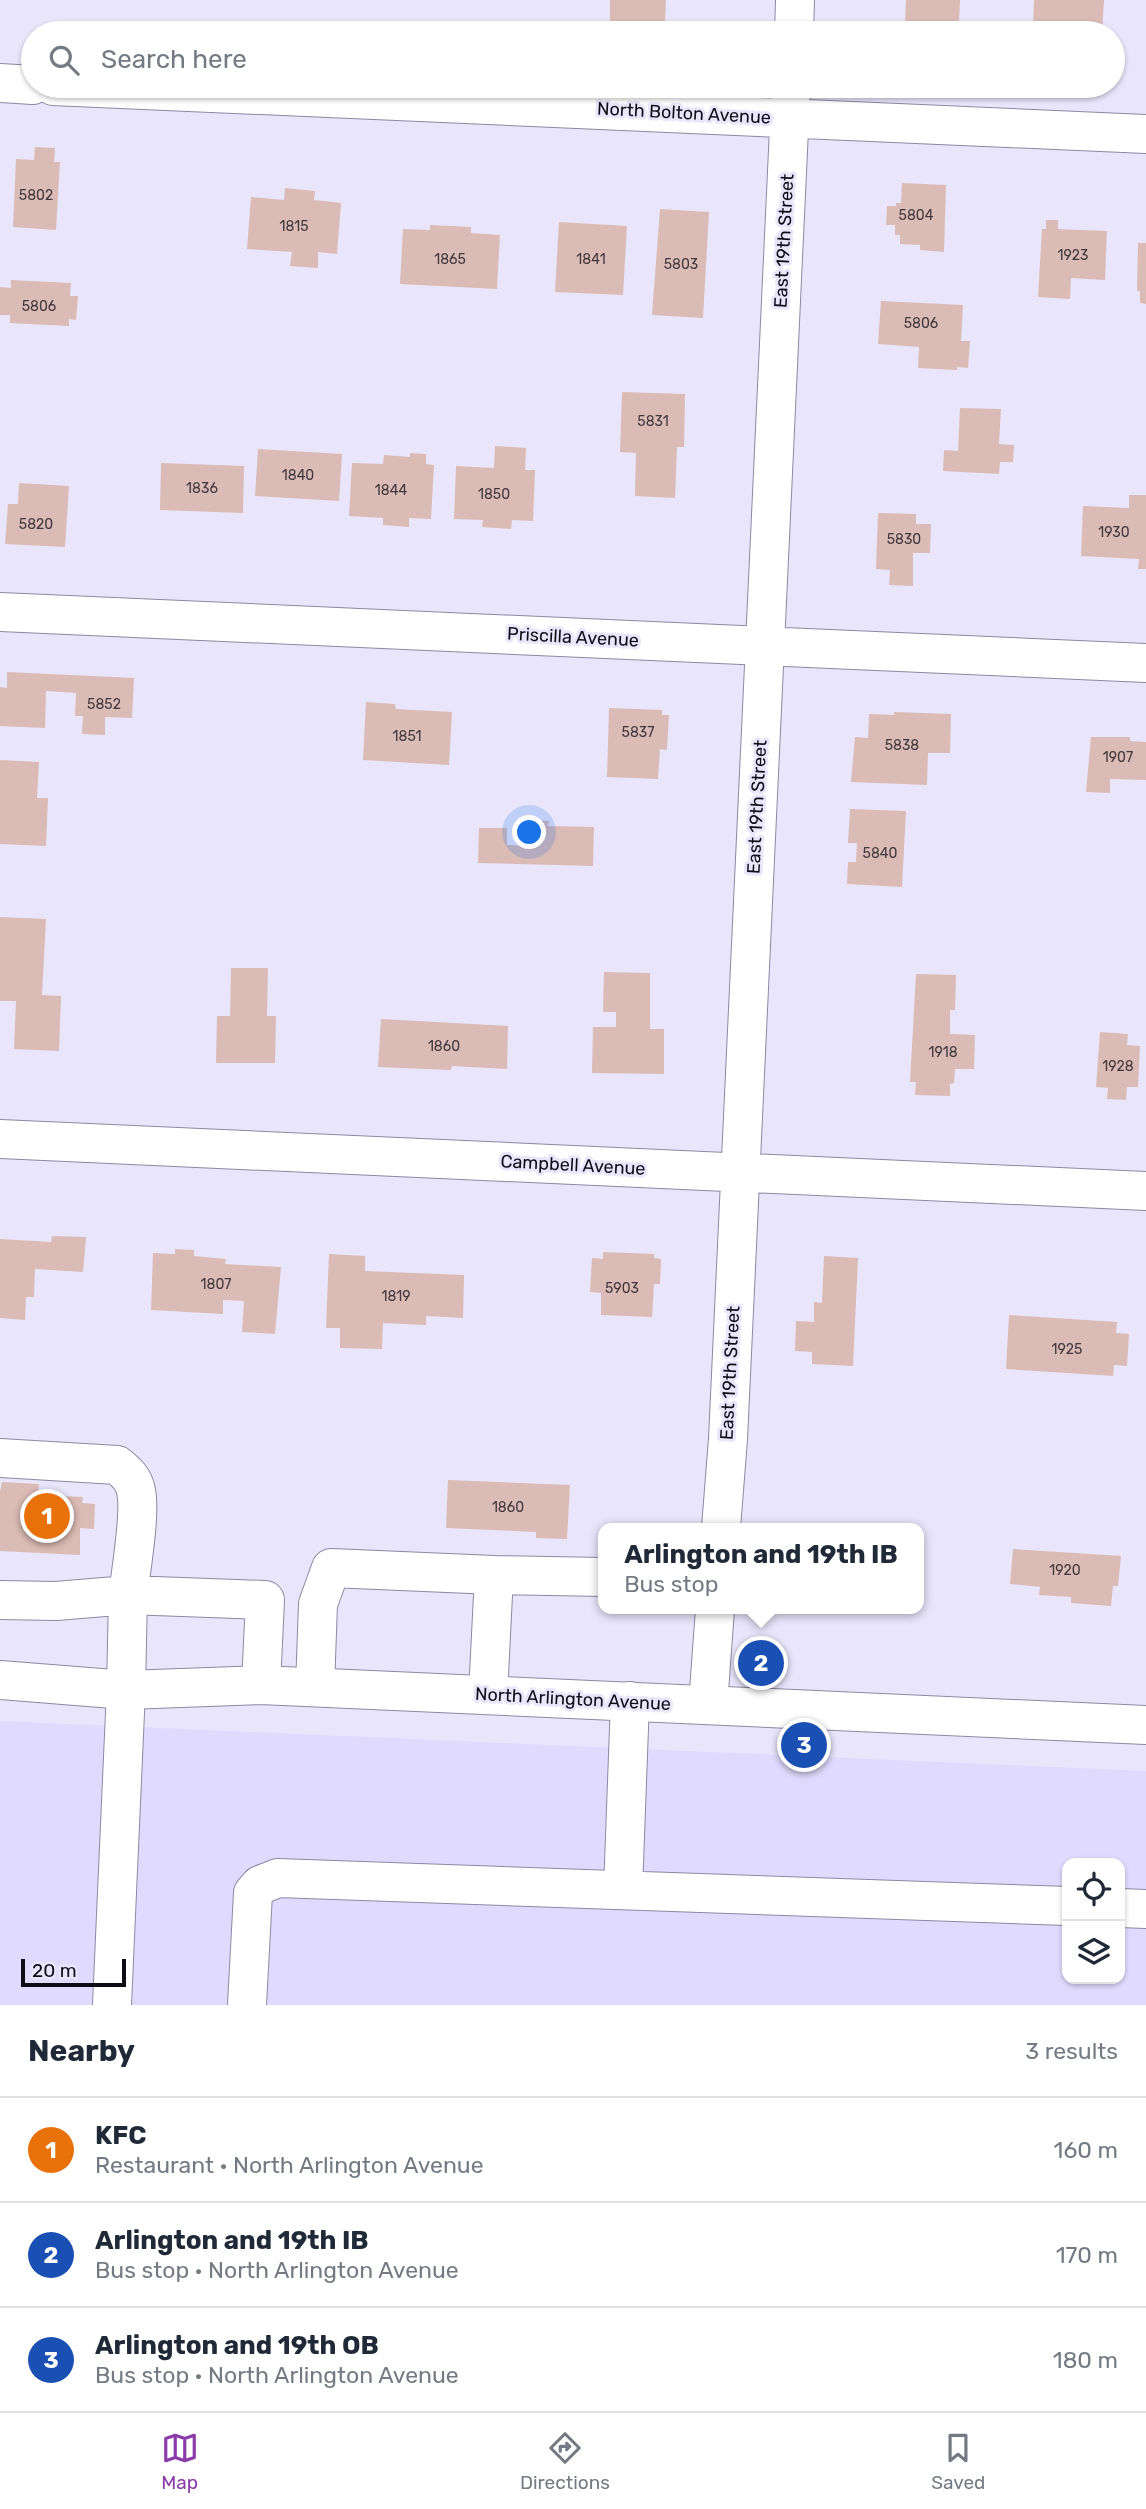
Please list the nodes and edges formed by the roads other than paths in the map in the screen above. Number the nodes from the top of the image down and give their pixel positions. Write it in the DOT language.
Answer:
graph roads {
  1 [pos="795,0"];
  2 [pos="794,21"];
  3 [pos="0,83"];
  4 [pos="21,84"];
  5 [pos="606,98"];
  6 [pos="791,102"];
  7 [pos="1146,134"];
  8 [pos="0,612"];
  9 [pos="764,646"];
  10 [pos="1146,663"];
  11 [pos="0,1139"];
  12 [pos="739,1172"];
  13 [pos="1146,1191"];
  14 [pos="0,1458"];
  15 [pos="721,1523"];
  16 [pos="494,1575"];
  17 [pos="598,1577"];
  18 [pos="128,1595"];
  19 [pos="0,1600"];
  20 [pos="715,1614"];
  21 [pos="0,1679"];
  22 [pos="261,1685"];
  23 [pos="315,1688"];
  24 [pos="126,1690"];
  25 [pos="488,1695"];
  26 [pos="630,1701"];
  27 [pos="708,1704"];
  28 [pos="1146,1725"];
  29 [pos="623,1890"];
  30 [pos="1062,1906"];
  31 [pos="1125,1908"];
  32 [pos="1146,1909"];
  33 [pos="112,2005"];
  34 [pos="247,2005"];
  1 -- 2 [label="street"];
  3 -- 4 [label="street"];
  5 -- 6 [label="street, North Bolton Avenue"];
  6 -- 7 [label="street, North Bolton Avenue"];
  6 -- 9 [label="street, East 19th Street"];
  8 -- 9 [label="street, Priscilla Avenue"];
  9 -- 10 [label="street, Priscilla Avenue"];
  9 -- 12 [label="street, East 19th Street"];
  11 -- 12 [label="street, Campbell Avenue"];
  12 -- 13 [label="street, Campbell Avenue"];
  12 -- 15 [label="street, East 19th Street"];
  14 -- 18 [label="street"];
  16 -- 17 [label="street"];
  16 -- 23 [label="street"];
  16 -- 25 [label="street"];
  18 -- 19 [label="street"];
  18 -- 22 [label="street"];
  18 -- 24 [label="street"];
  20 -- 27 [label="street"];
  21 -- 24 [label="street, North Arlington Avenue"];
  22 -- 23 [label="street, North Arlington Avenue"];
  22 -- 24 [label="street, North Arlington Avenue"];
  23 -- 25 [label="street, North Arlington Avenue"];
  24 -- 33 [label="street"];
  25 -- 26 [label="street, North Arlington Avenue"];
  26 -- 27 [label="street, North Arlington Avenue"];
  26 -- 29 [label="street"];
  27 -- 28 [label="street, North Arlington Avenue"];
  29 -- 30 [label="street"];
  29 -- 34 [label="street"];
  31 -- 32 [label="street"];
}
